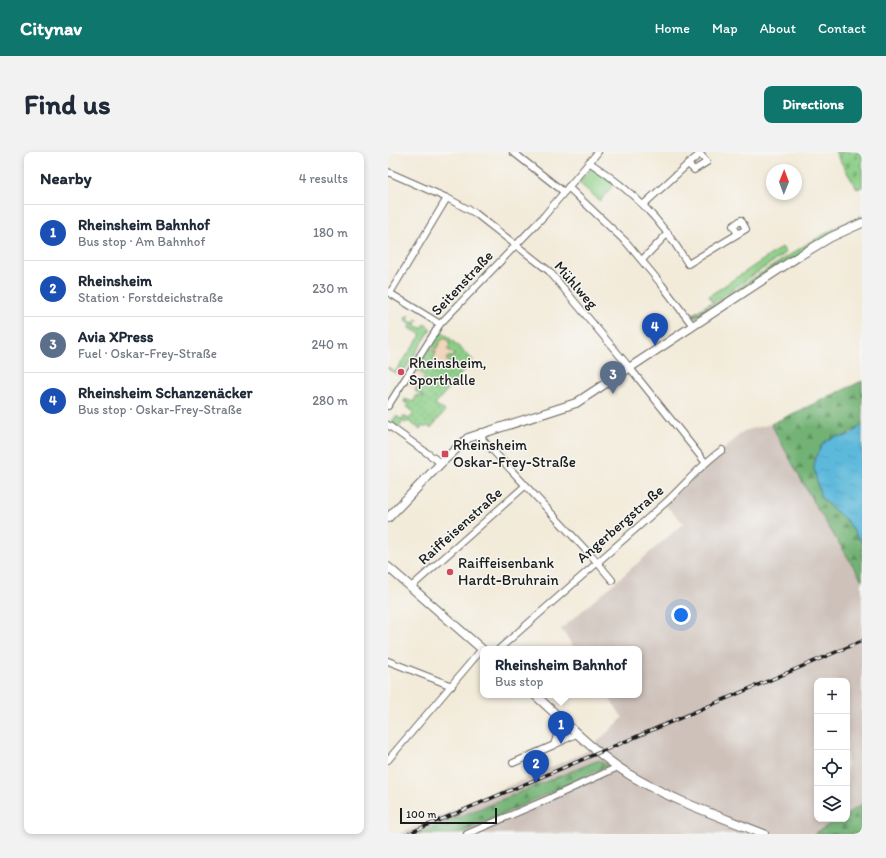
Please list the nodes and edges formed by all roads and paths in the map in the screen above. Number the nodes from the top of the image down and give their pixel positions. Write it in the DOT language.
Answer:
graph roads {
  1 [pos="513,152"];
  2 [pos="598,152"];
  3 [pos="589,162"];
  4 [pos="688,164"];
  5 [pos="388,172"];
  6 [pos="568,187"];
  7 [pos="564,192"];
  8 [pos="447,198"];
  9 [pos="644,204"];
  10 [pos="862,223"];
  11 [pos="668,233"];
  12 [pos="738,234"];
  13 [pos="516,244"];
  14 [pos="642,260"];
  15 [pos="389,292"];
  16 [pos="440,324"];
  17 [pos="693,326"];
  18 [pos="630,368"];
  19 [pos="388,406"];
  20 [pos="388,425"];
  21 [pos="481,432"];
  22 [pos="722,450"];
  23 [pos="705,462"];
  24 [pos="441,463"];
  25 [pos="526,485"];
  26 [pos="388,518"];
  27 [pos="597,562"];
  28 [pos="388,567"];
  29 [pos="612,580"];
  30 [pos="411,587"];
  31 [pos="502,646"];
  32 [pos="480,647"];
  33 [pos="480,653"];
  34 [pos="388,661"];
  35 [pos="452,686"];
  36 [pos="538,698"];
  37 [pos="562,719"];
  38 [pos="578,733"];
  39 [pos="554,744"];
  40 [pos="388,760"];
  41 [pos="513,763"];
  42 [pos="618,767"];
  43 [pos="467,834"];
  44 [pos="764,834"];
  1 -- 7 [label="street"];
  2 -- 3 [label="street, Seitenstraße"];
  3 -- 6 [label="street, Seitenstraße"];
  3 -- 9 [label="street"];
  4 -- 9 [label="street"];
  5 -- 8 [label="street, Mühlweg"];
  6 -- 7 [label="street, Seitenstraße"];
  6 -- 14 [label="street"];
  7 -- 13 [label="street, Seitenstraße"];
  8 -- 13 [label="street, Mühlweg"];
  8 -- 15 [label="street"];
  9 -- 11 [label="street"];
  10 -- 17 [label="street"];
  11 -- 12 [label="street"];
  11 -- 14 [label="street"];
  13 -- 16 [label="street, Seitenstraße"];
  13 -- 18 [label="street, Mühlweg"];
  14 -- 17 [label="street"];
  15 -- 16 [label="street"];
  16 -- 19 [label="street, Seitenstraße"];
  17 -- 18 [label="street"];
  18 -- 21 [label="street"];
  18 -- 23 [label="street, Mühlweg"];
  20 -- 24 [label="street"];
  21 -- 24 [label="street"];
  21 -- 25 [label="street"];
  22 -- 23 [label="street, Angerbergstraße"];
  23 -- 27 [label="street, Angerbergstraße"];
  24 -- 26 [label="street"];
  25 -- 27 [label="street"];
  25 -- 30 [label="street, Raiffeisenstraße"];
  27 -- 29 [label="street"];
  27 -- 31 [label="street, Angerbergstraße"];
  28 -- 30 [label="street"];
  30 -- 32 [label="street"];
  33 -- 35 [label="street"];
  34 -- 35 [label="street"];
  35 -- 40 [label="street"];
  36 -- 37 [label="street"];
  37 -- 38 [label="street"];
  37 -- 39 [label="street"];
  38 -- 39 [label="street"];
  38 -- 42 [label="street"];
  39 -- 41 [label="street"];
  42 -- 43 [label="street"];
  42 -- 44 [label="street"];
}
